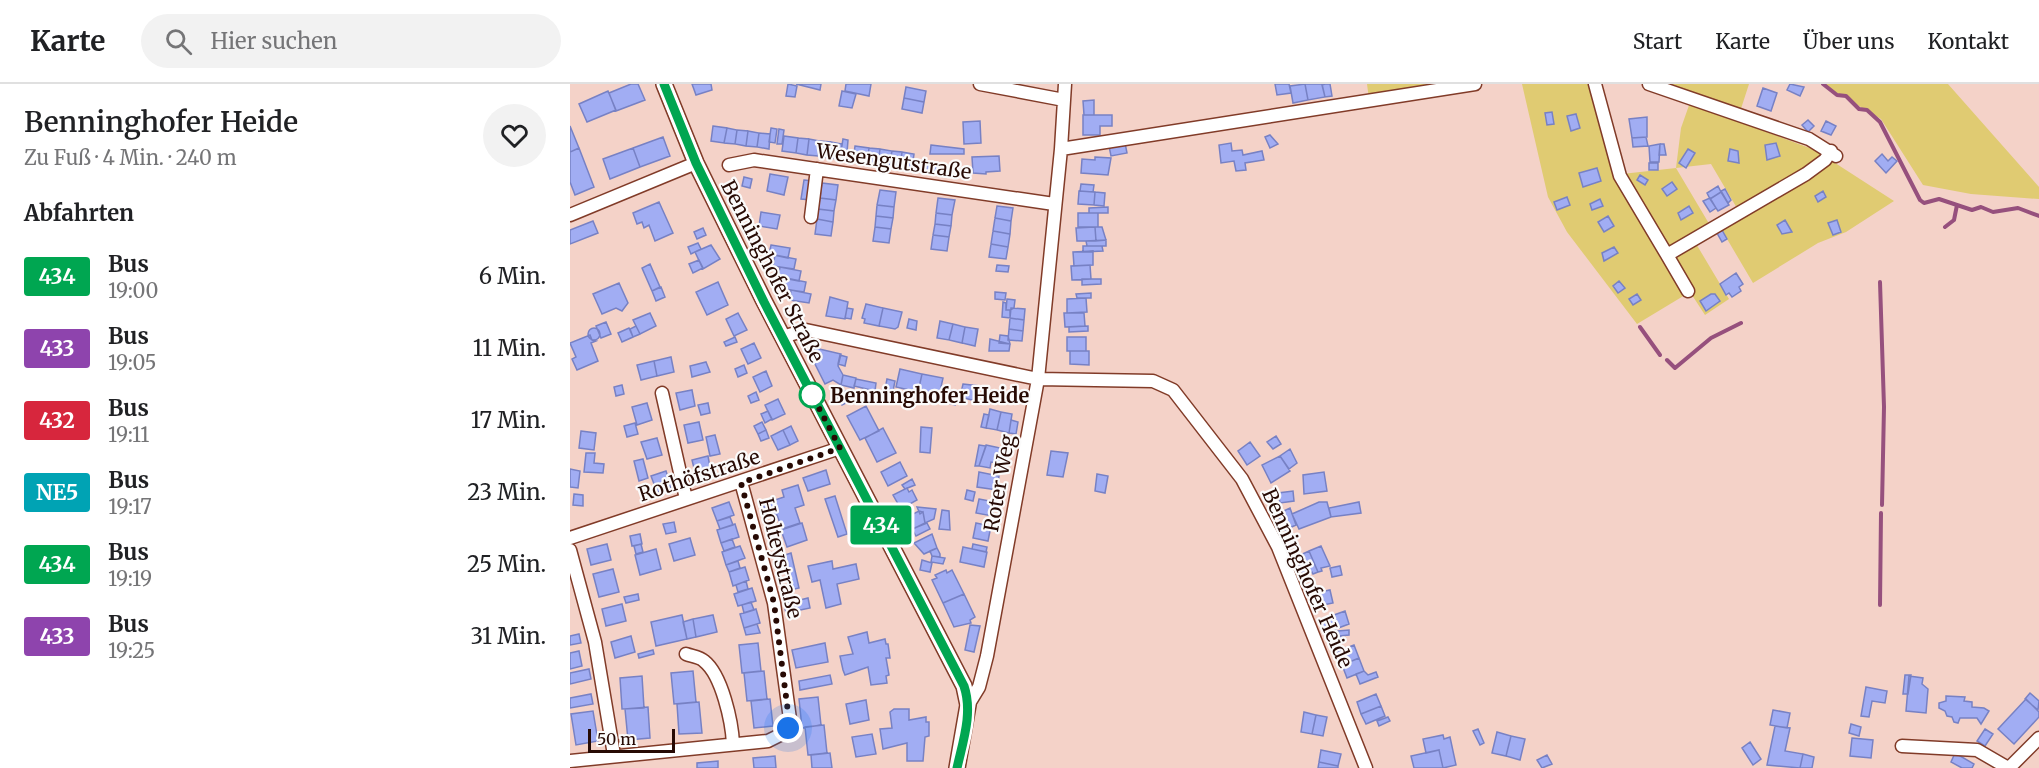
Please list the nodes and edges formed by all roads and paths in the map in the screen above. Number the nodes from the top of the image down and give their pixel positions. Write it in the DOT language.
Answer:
graph roads {
  1 [pos="664,84"];
  2 [pos="980,84"];
  3 [pos="1065,84"];
  4 [pos="1475,84"];
  5 [pos="1595,84"];
  6 [pos="1649,84"];
  7 [pos="1064,100"];
  8 [pos="1061,149"];
  9 [pos="696,163"];
  10 [pos="729,165"];
  11 [pos="817,169"];
  12 [pos="1054,204"];
  13 [pos="570,215"];
  14 [pos="810,217"];
  15 [pos="1667,255"];
  16 [pos="1688,291"];
  17 [pos="782,337"];
  18 [pos="1038,379"];
  19 [pos="662,393"];
  20 [pos="840,448"];
  21 [pos="741,483"];
  22 [pos="686,498"];
  23 [pos="570,538"];
  24 [pos="570,550"];
  25 [pos="686,654"];
  26 [pos="968,705"];
  27 [pos="2039,738"];
  28 [pos="733,744"];
  29 [pos="1902,746"];
  30 [pos="614,755"];
  31 [pos="570,760"];
  32 [pos="957,768"];
  33 [pos="1366,768"];
  34 [pos="2009,768"];
  1 -- 9 [label="main road, Benninghofer Straße"];
  2 -- 7 [label="street"];
  3 -- 7 [label="street, Roter Weg"];
  4 -- 8 [label="street"];
  5 -- 15 [label="street"];
  6 -- 15 [label="street"];
  7 -- 8 [label="street, Roter Weg"];
  8 -- 12 [label="street, Roter Weg"];
  9 -- 13 [label="street"];
  9 -- 17 [label="main road, Benninghofer Straße"];
  10 -- 11 [label="street, Wesengutstraße"];
  11 -- 12 [label="street, Wesengutstraße"];
  11 -- 14 [label="street"];
  12 -- 18 [label="street, Roter Weg"];
  15 -- 16 [label="street"];
  17 -- 18 [label="street, Benninghofer Heide"];
  17 -- 20 [label="main road, Benninghofer Straße"];
  18 -- 26 [label="street, Roter Weg"];
  18 -- 33 [label="street, Benninghofer Heide"];
  19 -- 22 [label="street"];
  20 -- 21 [label="street, Rothöfstraße"];
  20 -- 26 [label="main road, Benninghofer Straße"];
  21 -- 22 [label="street, Rothöfstraße"];
  21 -- 28 [label="street, Holteystraße"];
  22 -- 23 [label="street, Rothöfstraße"];
  24 -- 30 [label="street"];
  25 -- 28 [label="street"];
  26 -- 32 [label="main road, Benninghofer Straße"];
  27 -- 34 [label="street"];
  28 -- 30 [label="street, Holteystraße"];
  29 -- 34 [label="street"];
  30 -- 31 [label="street, Holteystraße"];
}
